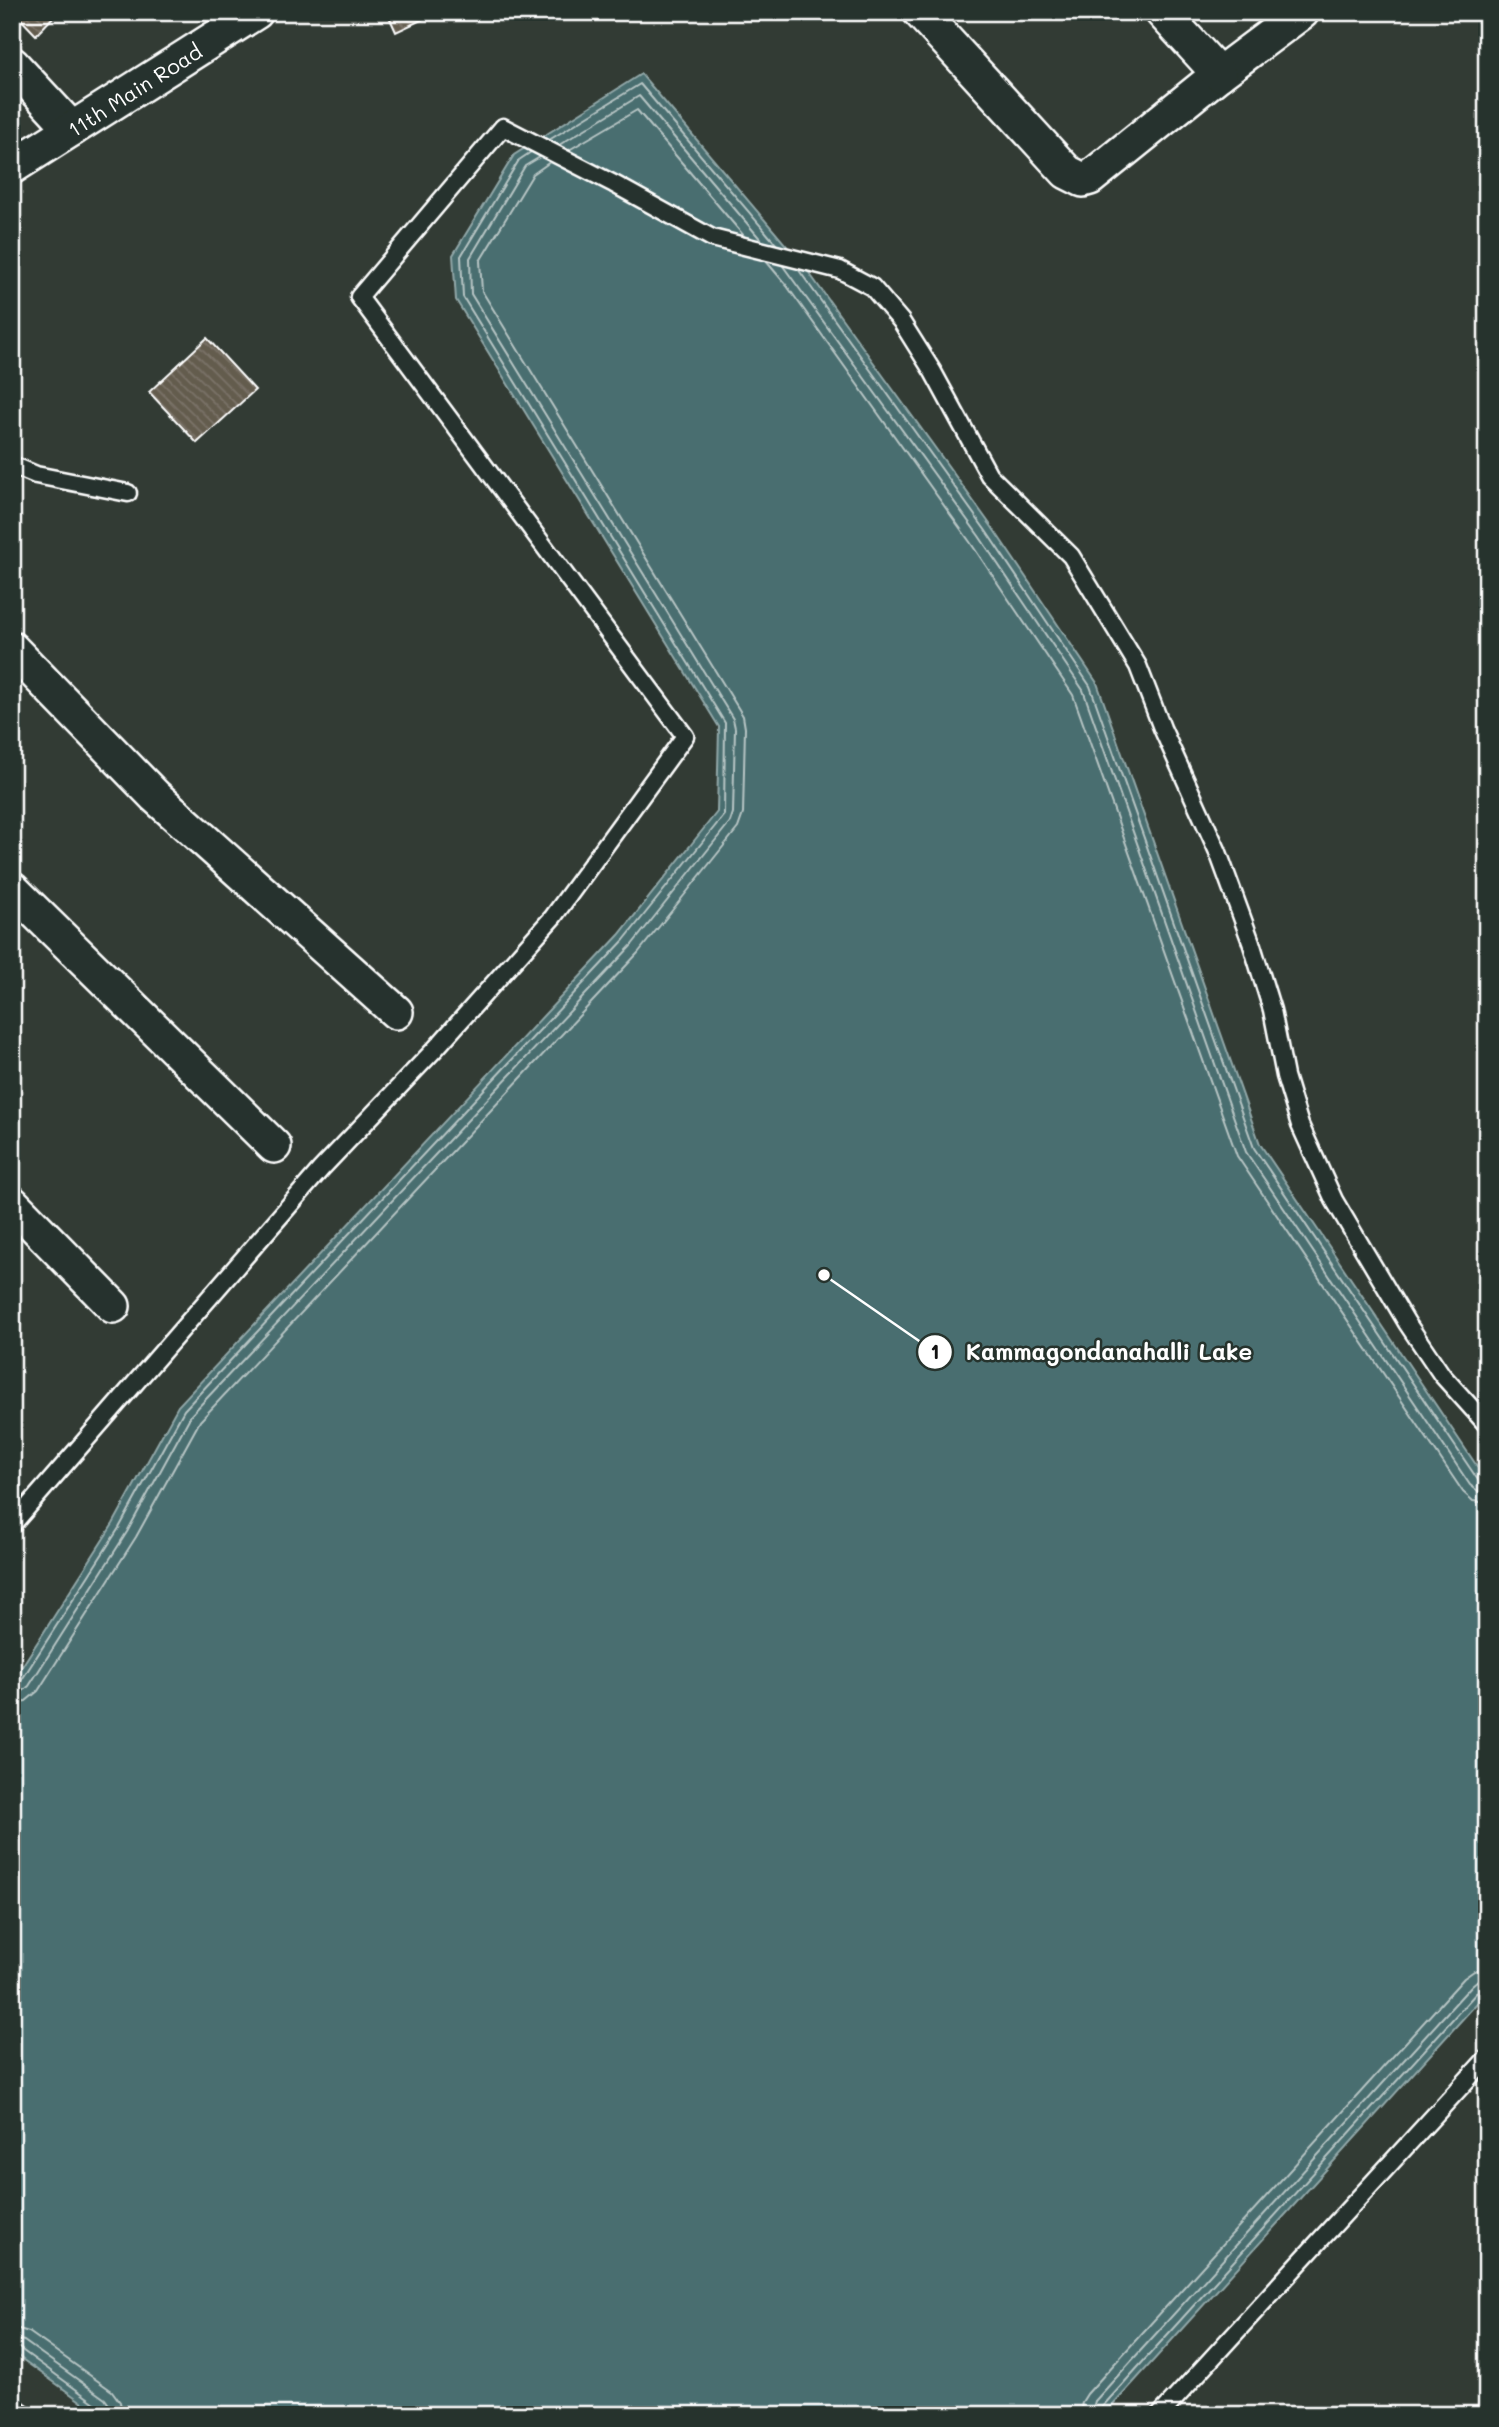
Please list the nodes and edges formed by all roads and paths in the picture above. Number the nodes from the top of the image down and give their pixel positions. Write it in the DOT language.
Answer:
graph roads {
  1 [pos="256,12"];
  2 [pos="920,12"];
  3 [pos="1162,12"];
  4 [pos="1302,12"];
  5 [pos="12,64"];
  6 [pos="1219,74"];
  7 [pos="72,129"];
  8 [pos="12,167"];
  9 [pos="12,465"];
  10 [pos="128,493"];
  11 [pos="12,649"];
  12 [pos="12,889"];
  13 [pos="396,1013"];
  14 [pos="274,1146"];
  15 [pos="12,1203"];
  16 [pos="114,1306"];
  17 [pos="1487,1425"];
  18 [pos="12,1525"];
  19 [pos="1487,2057"];
  20 [pos="12,2404"];
  21 [pos="26,2415"];
  22 [pos="1160,2415"];
  1 -- 7 [label="street, 11th Main Road"];
  2 -- 6 [label="street"];
  3 -- 6 [label="street"];
  4 -- 6 [label="street"];
  5 -- 7 [label="street"];
  7 -- 8 [label="street, 11th Main Road"];
  9 -- 10 [label="lane"];
  11 -- 13 [label="street"];
  12 -- 14 [label="street"];
  15 -- 16 [label="street"];
  17 -- 18 [label="lane"];
  19 -- 22 [label="lane"];
  20 -- 21 [label="lane"];
}
